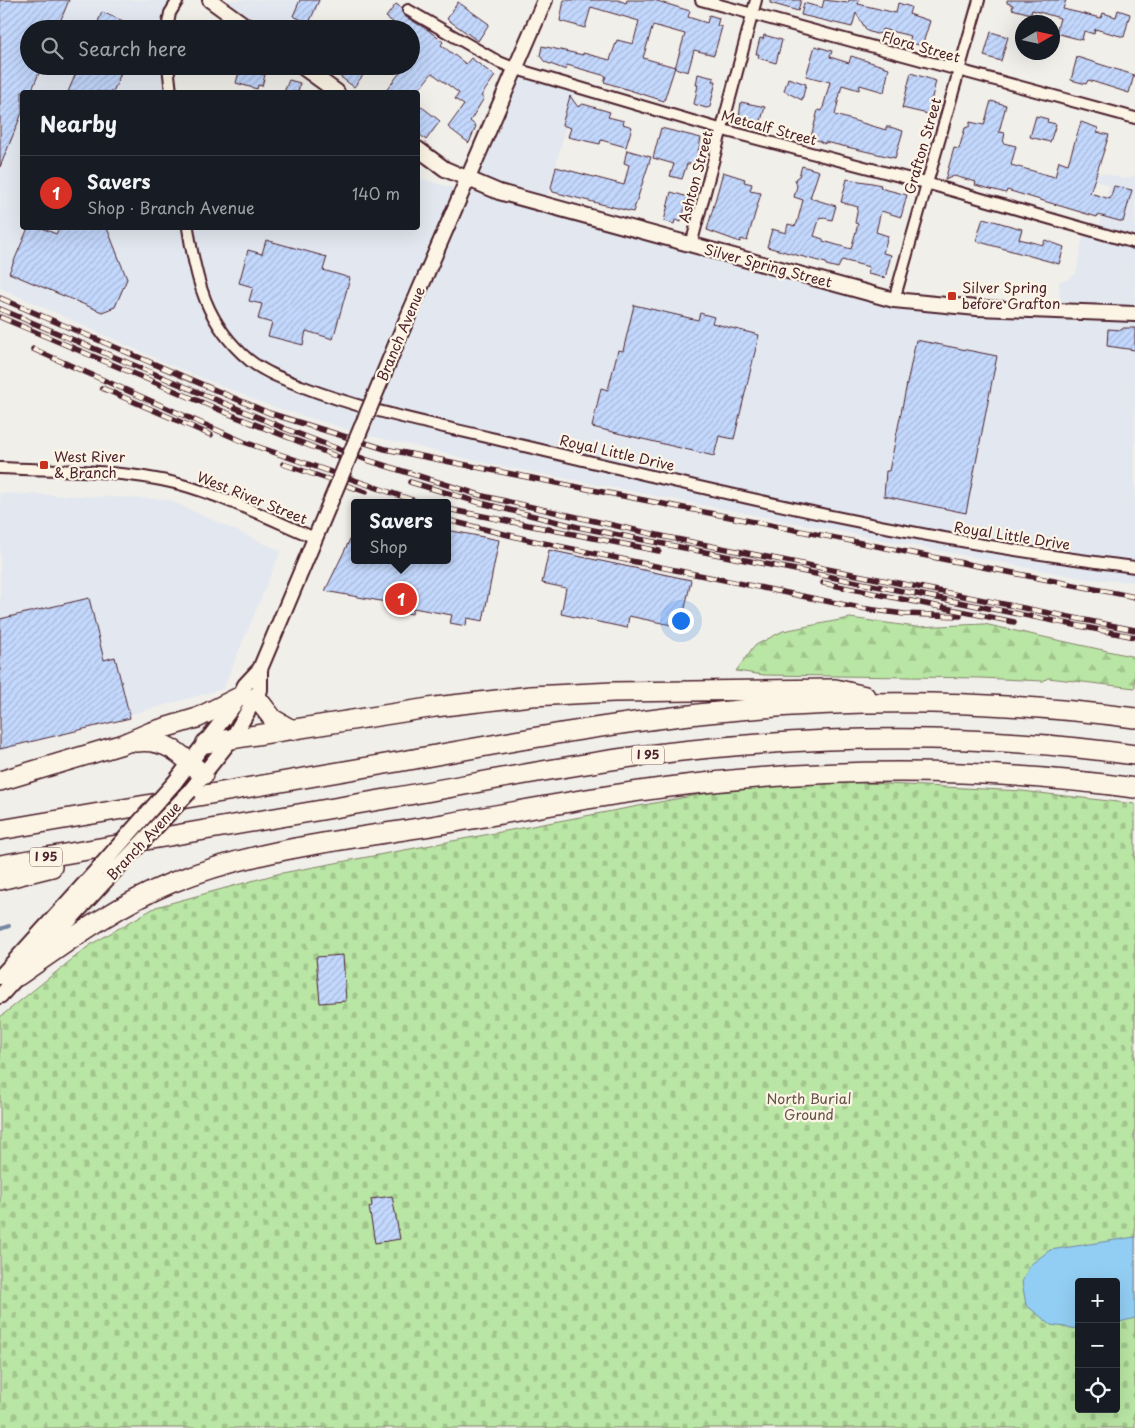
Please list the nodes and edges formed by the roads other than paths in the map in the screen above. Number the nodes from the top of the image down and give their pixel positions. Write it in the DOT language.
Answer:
graph roads {
  1 [pos="178,0"];
  2 [pos="210,0"];
  3 [pos="545,0"];
  4 [pos="700,0"];
  5 [pos="756,0"];
  6 [pos="979,0"];
  7 [pos="408,10"];
  8 [pos="752,14"];
  9 [pos="169,20"];
  10 [pos="238,20"];
  11 [pos="516,70"];
  12 [pos="960,72"];
  13 [pos="169,75"];
  14 [pos="314,75"];
  15 [pos="171,90"];
  16 [pos="334,90"];
  17 [pos="1135,118"];
  18 [pos="723,130"];
  19 [pos="420,154"];
  20 [pos="468,180"];
  21 [pos="926,183"];
  22 [pos="188,230"];
  23 [pos="1135,244"];
  24 [pos="691,245"];
  25 [pos="894,300"];
  26 [pos="1135,314"];
  27 [pos="0,468"];
  28 [pos="315,538"];
  29 [pos="1135,567"];
  30 [pos="247,697"];
  31 [pos="890,703"];
  32 [pos="1135,718"];
  33 [pos="292,730"];
  34 [pos="231,739"];
  35 [pos="206,743"];
  36 [pos="123,744"];
  37 [pos="1135,754"];
  38 [pos="197,769"];
  39 [pos="0,781"];
  40 [pos="1135,788"];
  41 [pos="0,830"];
  42 [pos="167,836"];
  43 [pos="0,865"];
  44 [pos="0,880"];
  45 [pos="9,977"];
  46 [pos="0,996"];
  1 -- 9 [label="street"];
  2 -- 10 [label="main road"];
  3 -- 11 [label="main road, Branch Avenue"];
  4 -- 8 [label="street, Flora Street"];
  5 -- 8 [label="street, Ashton Street"];
  6 -- 12 [label="street, Grafton Street"];
  7 -- 11 [label="street, Metcalf Street"];
  8 -- 12 [label="street, Flora Street"];
  8 -- 18 [label="street, Ashton Street"];
  11 -- 18 [label="street, Metcalf Street"];
  11 -- 20 [label="main road, Branch Avenue"];
  12 -- 17 [label="street, Flora Street"];
  12 -- 21 [label="street, Grafton Street"];
  13 -- 15 [label="street"];
  14 -- 16 [label="main road"];
  18 -- 21 [label="street, Metcalf Street"];
  18 -- 24 [label="street, Ashton Street"];
  19 -- 20 [label="main road, Silver Spring Street"];
  20 -- 24 [label="main road, Silver Spring Street"];
  20 -- 28 [label="main road, Branch Avenue, bridge"];
  21 -- 23 [label="street, Metcalf Street"];
  21 -- 25 [label="street, Grafton Street"];
  22 -- 29 [label="street, Royal Little Drive"];
  24 -- 25 [label="main road, Silver Spring Street"];
  25 -- 26 [label="main road, Silver Spring Street"];
  27 -- 28 [label="street, West River Street"];
  28 -- 30 [label="main road, Branch Avenue"];
  30 -- 33 [label="highway"];
  30 -- 34 [label="main road, Branch Avenue"];
  30 -- 35 [label="main road, Branch Avenue"];
  30 -- 36 [label="highway"];
  31 -- 32 [label="highway"];
  31 -- 33 [label="highway"];
  31 -- 41 [label="highway"];
  33 -- 34 [label="highway"];
  34 -- 35 [label="highway"];
  34 -- 38 [label="main road, Branch Avenue"];
  35 -- 38 [label="main road, Branch Avenue"];
  36 -- 38 [label="highway"];
  36 -- 39 [label="highway"];
  37 -- 42 [label="highway, I 95"];
  38 -- 45 [label="main road, Branch Avenue, bridge"];
  38 -- 45 [label="main road, Branch Avenue, bridge"];
  40 -- 45 [label="highway"];
  42 -- 43 [label="highway, I 95"];
  42 -- 44 [label="highway"];
  45 -- 46 [label="main road, Branch Avenue"];
}
